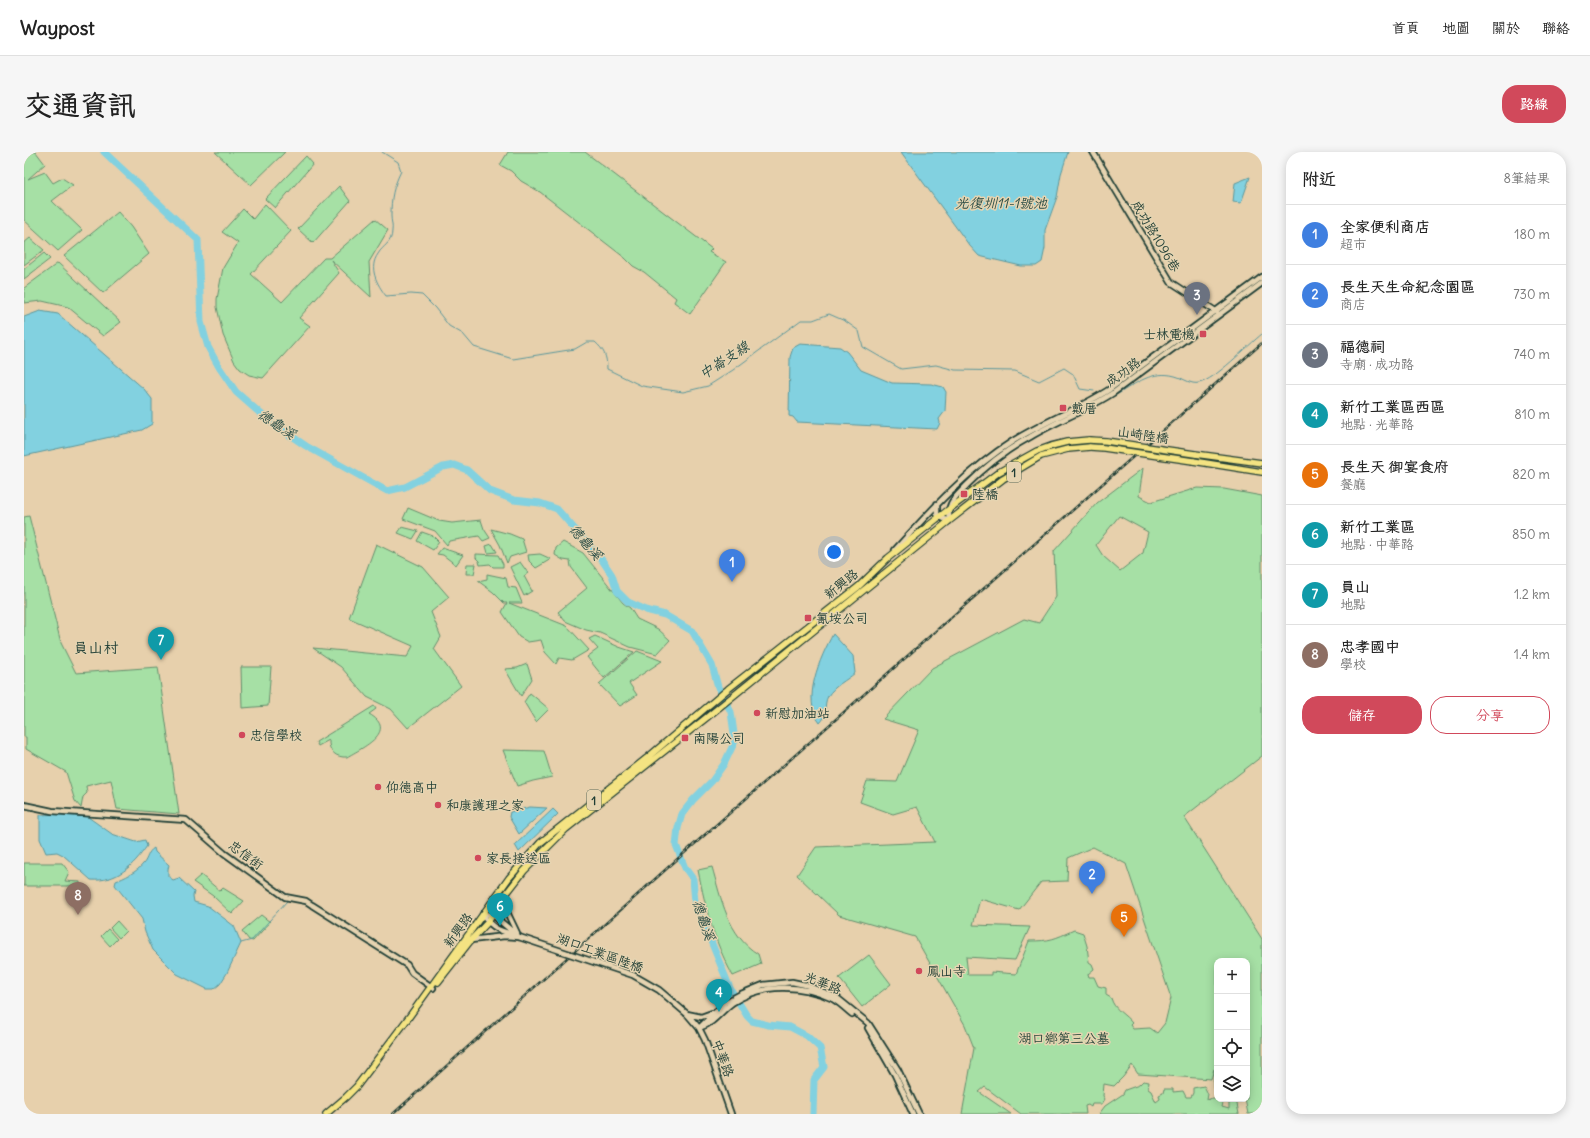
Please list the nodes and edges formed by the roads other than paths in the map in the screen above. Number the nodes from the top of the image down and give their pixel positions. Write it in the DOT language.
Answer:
graph roads {
  1 [pos="1093,152"];
  2 [pos="1262,277"];
  3 [pos="1262,283"];
  4 [pos="1217,312"];
  5 [pos="1262,463"];
  6 [pos="1262,472"];
  7 [pos="937,504"];
  8 [pos="948,510"];
  9 [pos="940,517"];
  10 [pos="949,521"];
  11 [pos="888,558"];
  12 [pos="24,805"];
  13 [pos="503,898"];
  14 [pos="483,914"];
  15 [pos="492,915"];
  16 [pos="488,922"];
  17 [pos="519,936"];
  18 [pos="471,940"];
  19 [pos="432,987"];
  20 [pos="740,996"];
  21 [pos="734,1000"];
  22 [pos="716,1011"];
  23 [pos="687,1014"];
  24 [pos="699,1028"];
  25 [pos="326,1114"];
  26 [pos="332,1114"];
  27 [pos="731,1114"];
  28 [pos="914,1114"];
  29 [pos="919,1114"];
  1 -- 4 [label="street, 成功路1096巷"];
  2 -- 4 [label="street, 成功路"];
  3 -- 4 [label="street, 成功路"];
  4 -- 7 [label="street, 成功路"];
  4 -- 8 [label="street, 成功路"];
  5 -- 8 [label="main road, 山崎陸橋 / 1, bridge"];
  6 -- 10 [label="main road, 山崎陸橋 / 1, bridge"];
  7 -- 9 [label="street"];
  7 -- 11 [label="street, 成功路"];
  8 -- 9 [label="main road, 新興路 / 1"];
  8 -- 10 [label="street"];
  9 -- 10 [label="street"];
  9 -- 11 [label="main road, 新興路 / 1"];
  10 -- 13 [label="main road, 新興路 / 1"];
  11 -- 14 [label="main road, 新興路 / 1"];
  12 -- 19 [label="street, 忠信街"];
  13 -- 15 [label="main road, 新興路 / 1"];
  13 -- 17 [label="street"];
  14 -- 15 [label="street"];
  14 -- 16 [label="street"];
  14 -- 19 [label="main road, 新興路 / 1"];
  15 -- 16 [label="main road, 新興路 / 1"];
  15 -- 17 [label="street"];
  16 -- 17 [label="street"];
  16 -- 18 [label="main road, 新興路 / 1"];
  17 -- 18 [label="street"];
  17 -- 23 [label="street, 湖口工業區陸橋, bridge"];
  18 -- 19 [label="main road, 新興路 / 1"];
  19 -- 25 [label="main road, 新興路 / 1"];
  19 -- 26 [label="main road, 新興路 / 1"];
  20 -- 21 [label="street, 光華路"];
  20 -- 28 [label="street, 光華路"];
  20 -- 29 [label="street, 光華路"];
  21 -- 22 [label="street, 光華路"];
  21 -- 24 [label="street, 光華路"];
  22 -- 23 [label="street"];
  22 -- 24 [label="street, 光華路"];
  23 -- 24 [label="street, 中華路"];
  24 -- 27 [label="street, 中華路"];
}
